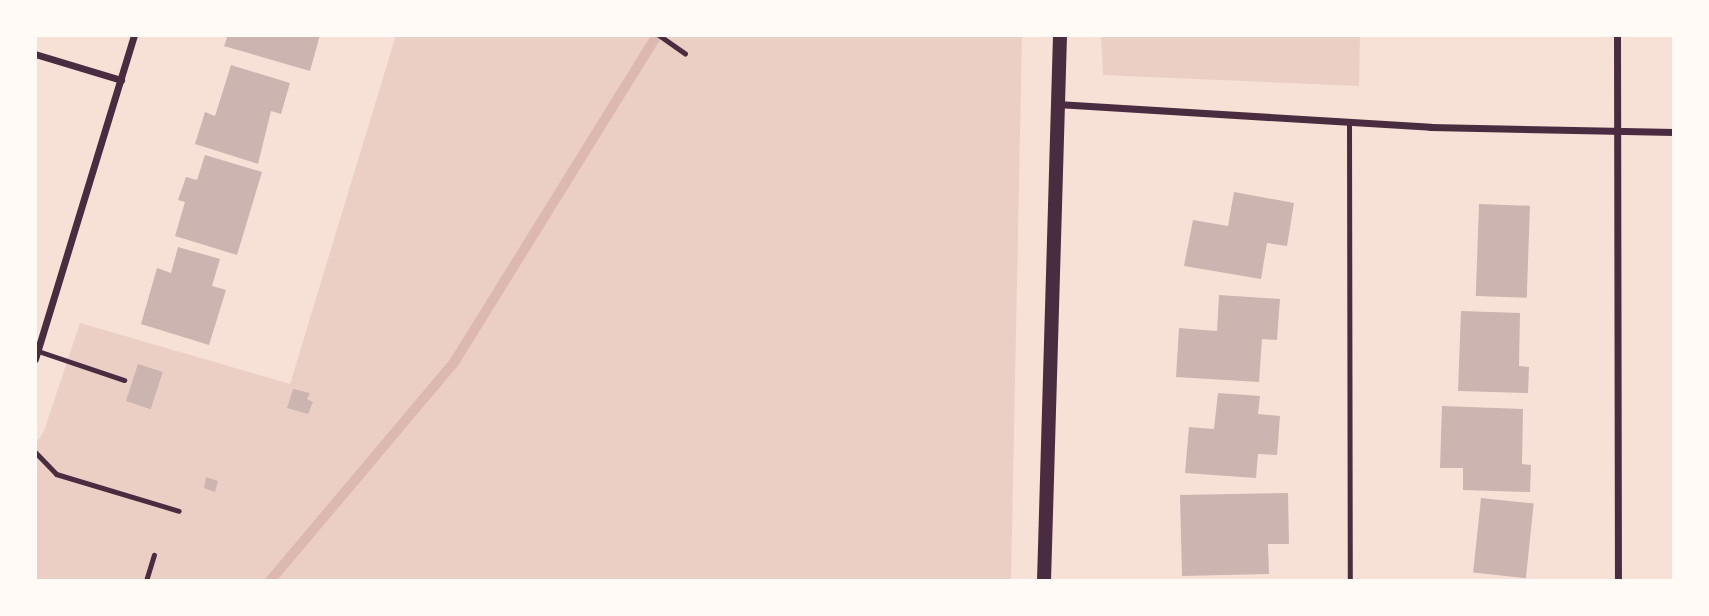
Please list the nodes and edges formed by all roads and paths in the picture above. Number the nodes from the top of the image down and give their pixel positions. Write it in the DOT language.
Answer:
graph roads {
  1 [pos="134,35"];
  2 [pos="659,35"];
  3 [pos="1060,35"];
  4 [pos="1617,35"];
  5 [pos="685,53"];
  6 [pos="35,54"];
  7 [pos="121,80"];
  8 [pos="1057,104"];
  9 [pos="1349,121"];
  10 [pos="1617,132"];
  11 [pos="1674,132"];
  12 [pos="38,351"];
  13 [pos="35,359"];
  14 [pos="124,380"];
  15 [pos="35,452"];
  16 [pos="179,511"];
  17 [pos="155,555"];
  18 [pos="146,581"];
  19 [pos="1044,581"];
  20 [pos="1350,581"];
  21 [pos="1618,581"];
  1 -- 7 [label="street"];
  2 -- 5 [label="path"];
  3 -- 8 [label="main road"];
  4 -- 10 [label="street"];
  6 -- 7 [label="street"];
  7 -- 12 [label="street"];
  8 -- 9 [label="street"];
  8 -- 19 [label="main road"];
  9 -- 10 [label="street"];
  9 -- 20 [label="lane"];
  10 -- 11 [label="street"];
  10 -- 21 [label="street"];
  12 -- 13 [label="street"];
  12 -- 14 [label="lane"];
  15 -- 16 [label="lane"];
  17 -- 18 [label="path"];
}
